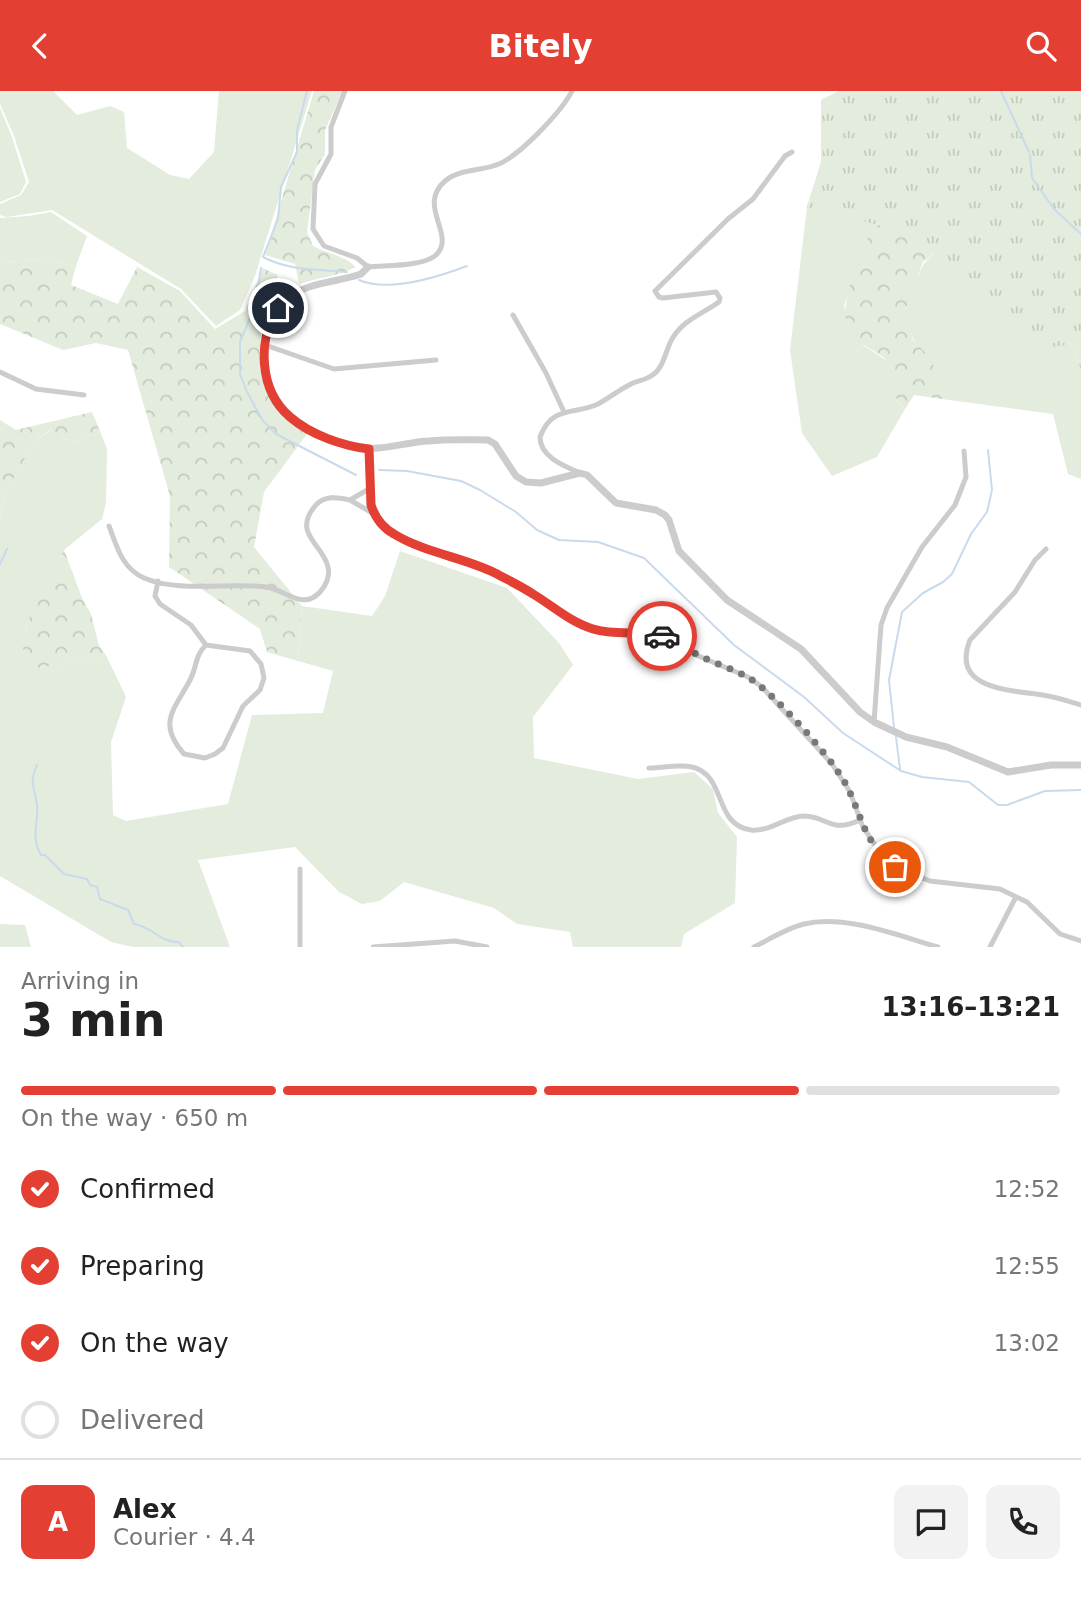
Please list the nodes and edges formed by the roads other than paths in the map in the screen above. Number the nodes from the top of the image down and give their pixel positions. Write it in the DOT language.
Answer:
graph roads {
  1 [pos="345,91"];
  2 [pos="572,91"];
  3 [pos="792,152"];
  4 [pos="368,267"];
  5 [pos="513,315"];
  6 [pos="265,345"];
  7 [pos="436,360"];
  8 [pos="0,372"];
  9 [pos="84,395"];
  10 [pos="564,412"];
  11 [pos="369,449"];
  12 [pos="964,451"];
  13 [pos="579,473"];
  14 [pos="369,489"];
  15 [pos="350,500"];
  16 [pos="374,514"];
  17 [pos="110,526"];
  18 [pos="1046,549"];
  19 [pos="158,581"];
  20 [pos="206,645"];
  21 [pos="1081,705"];
  22 [pos="874,722"];
  23 [pos="1081,765"];
  24 [pos="649,768"];
  25 [pos="860,820"];
  26 [pos="300,869"];
  27 [pos="1016,897"];
  28 [pos="1081,941"];
  29 [pos="300,947"];
  30 [pos="373,947"];
  31 [pos="486,947"];
  32 [pos="754,947"];
  33 [pos="938,947"];
  34 [pos="990,947"];
  1 -- 4 [label="street"];
  2 -- 4 [label="street"];
  3 -- 10 [label="street"];
  4 -- 6 [label="street"];
  5 -- 10 [label="street"];
  6 -- 7 [label="street"];
  6 -- 11 [label="street"];
  8 -- 9 [label="street"];
  10 -- 13 [label="street"];
  11 -- 13 [label="street"];
  11 -- 14 [label="street"];
  12 -- 22 [label="street"];
  13 -- 22 [label="street"];
  14 -- 15 [label="street"];
  14 -- 16 [label="street"];
  15 -- 16 [label="street"];
  15 -- 19 [label="street"];
  16 -- 25 [label="street"];
  17 -- 19 [label="street"];
  18 -- 21 [label="street"];
  19 -- 20 [label="street"];
  20 -- 20 [label="street"];
  22 -- 23 [label="street"];
  24 -- 25 [label="street"];
  25 -- 27 [label="street"];
  26 -- 29 [label="street"];
  27 -- 28 [label="street"];
  27 -- 34 [label="street"];
  30 -- 31 [label="street"];
  32 -- 33 [label="street"];
}
